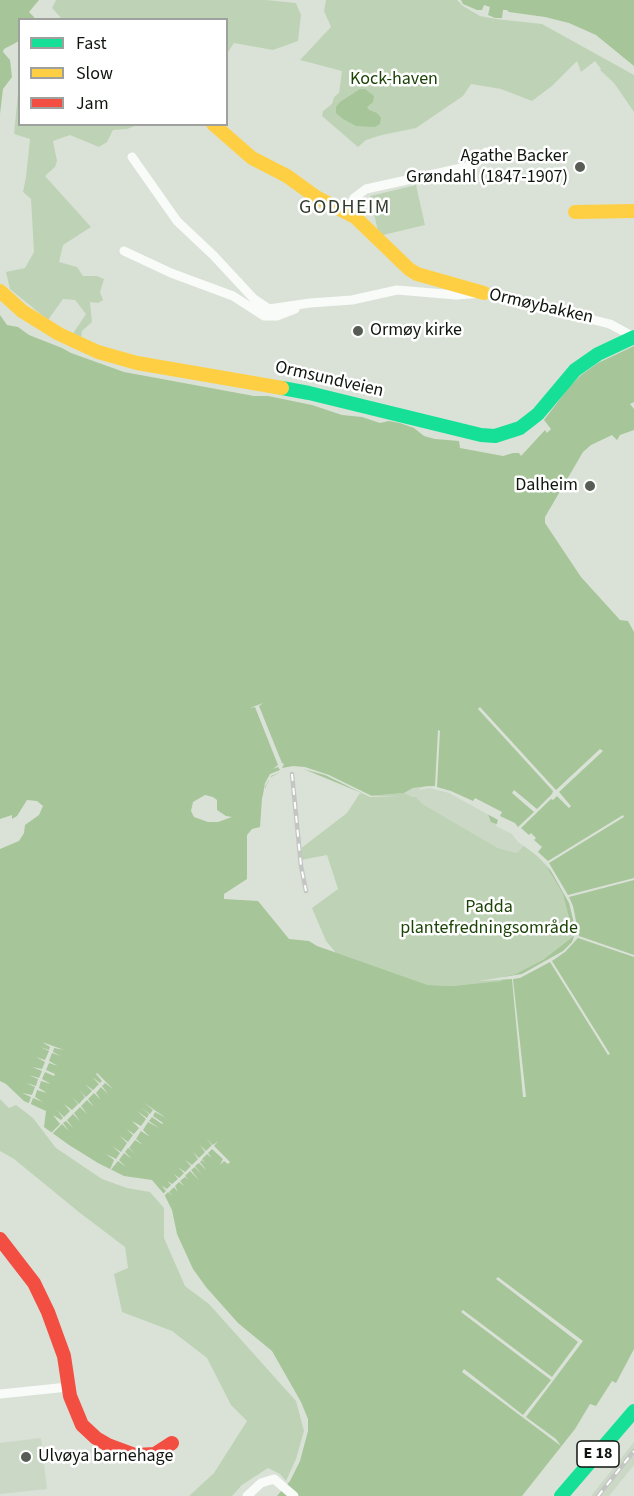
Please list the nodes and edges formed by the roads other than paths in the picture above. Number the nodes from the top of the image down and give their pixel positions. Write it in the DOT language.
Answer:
graph roads {
  1 [pos="215,126"];
  2 [pos="486,152"];
  3 [pos="132,157"];
  4 [pos="347,212"];
  5 [pos="574,212"];
  6 [pos="634,212"];
  7 [pos="124,251"];
  8 [pos="0,291"];
  9 [pos="484,293"];
  10 [pos="302,304"];
  11 [pos="634,337"];
  12 [pos="2,1245"];
  13 [pos="68,1387"];
  14 [pos="0,1395"];
  15 [pos="634,1411"];
  16 [pos="172,1443"];
  17 [pos="247,1496"];
  18 [pos="294,1496"];
  19 [pos="561,1496"];
  1 -- 4 [label="main road"];
  2 -- 4 [label="street"];
  3 -- 10 [label="street, Ormøybakken"];
  4 -- 9 [label="main road"];
  5 -- 6 [label="main road"];
  7 -- 10 [label="street, Ormøybakken"];
  8 -- 11 [label="main road, Ormsundveien"];
  9 -- 10 [label="street, Ormøybakken"];
  9 -- 11 [label="street, Ormøybakken"];
  12 -- 13 [label="main road"];
  13 -- 14 [label="street"];
  13 -- 16 [label="main road"];
  15 -- 19 [label="main road, E 18"];
  17 -- 18 [label="street"];
}
